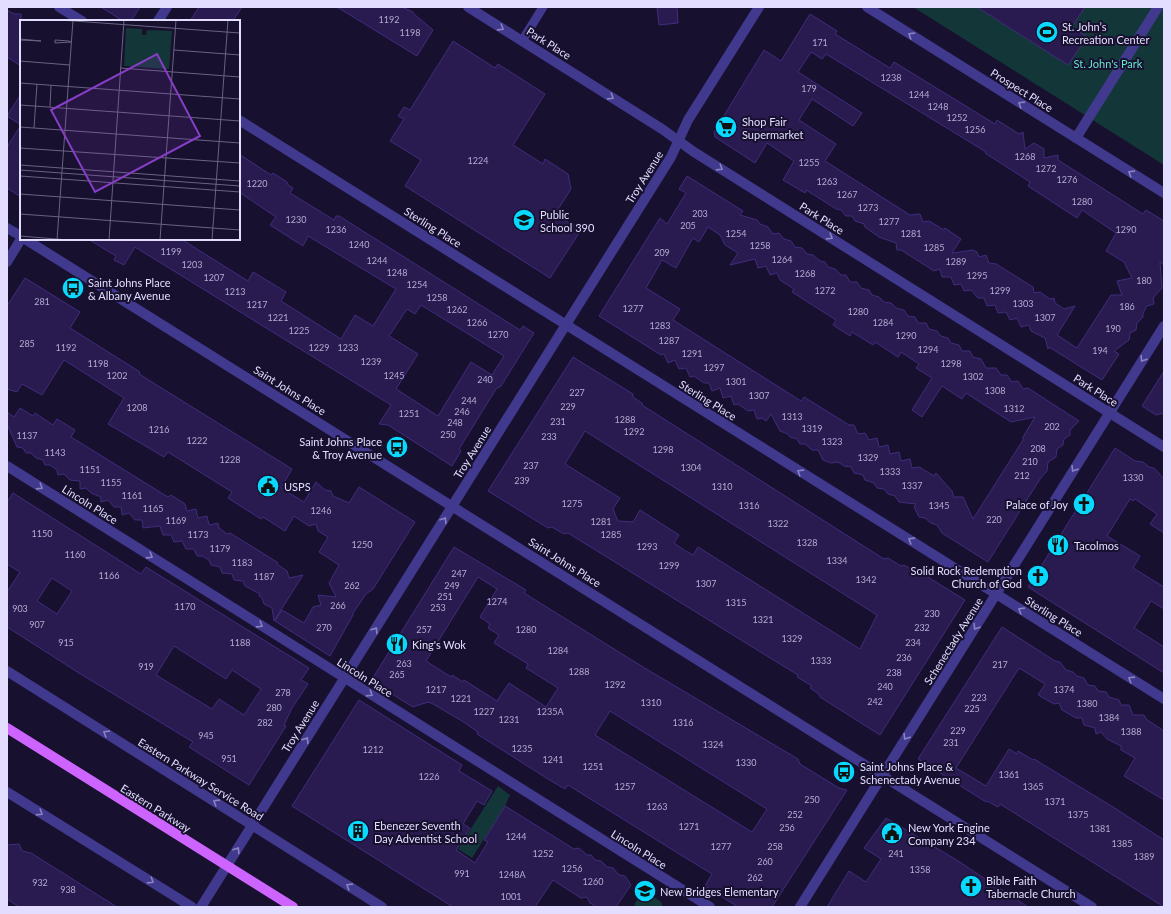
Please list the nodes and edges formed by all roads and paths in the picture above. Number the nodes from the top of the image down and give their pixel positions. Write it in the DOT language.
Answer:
graph roads {
  1 [pos="59,7"];
  2 [pos="167,7"];
  3 [pos="468,7"];
  4 [pos="543,7"];
  5 [pos="759,7"];
  6 [pos="867,7"];
  7 [pos="1158,7"];
  8 [pos="80,20"];
  9 [pos="159,20"];
  10 [pos="522,41"];
  11 [pos="240,121"];
  12 [pos="1076,138"];
  13 [pos="678,141"];
  14 [pos="1164,193"];
  15 [pos="7,228"];
  16 [pos="20,237"];
  17 [pos="20,240"];
  18 [pos="27,240"];
  19 [pos="7,262"];
  20 [pos="566,325"];
  21 [pos="1164,326"];
  22 [pos="1109,413"];
  23 [pos="1164,447"];
  24 [pos="7,466"];
  25 [pos="452,506"];
  26 [pos="996,594"];
  27 [pos="7,671"];
  28 [pos="344,678"];
  29 [pos="1164,699"];
  30 [pos="7,728"];
  31 [pos="882,775"];
  32 [pos="7,792"];
  33 [pos="252,826"];
  34 [pos="227,866"];
  35 [pos="192,907"];
  36 [pos="201,907"];
  37 [pos="293,907"];
  38 [pos="382,907"];
  39 [pos="710,907"];
  40 [pos="800,907"];
  41 [pos="1092,907"];
  1 -- 8 [label="street"];
  2 -- 9 [label="street"];
  3 -- 10 [label="street, Park Place, one-way"];
  4 -- 10 [label="lane"];
  5 -- 13 [label="street, Troy Avenue"];
  12 -- 6 [label="street, Prospect Place, one-way"];
  7 -- 12 [label="street"];
  10 -- 13 [label="street, Park Place, one-way"];
  11 -- 20 [label="street, Sterling Place"];
  14 -- 12 [label="street, Prospect Place, one-way"];
  13 -- 20 [label="street, Troy Avenue"];
  13 -- 22 [label="street, Park Place, one-way"];
  15 -- 16 [label="street"];
  17 -- 19 [label="street"];
  18 -- 25 [label="street, Saint Johns Place"];
  20 -- 25 [label="street, Troy Avenue"];
  26 -- 20 [label="street, Sterling Place, one-way"];
  21 -- 22 [label="street, Schenectady Avenue, one-way"];
  22 -- 23 [label="street, Park Place"];
  22 -- 26 [label="street, Schenectady Avenue, one-way"];
  24 -- 28 [label="street, Lincoln Place, one-way"];
  28 -- 25 [label="street, Troy Avenue, one-way"];
  25 -- 31 [label="street, Saint Johns Place"];
  29 -- 26 [label="street, Sterling Place, one-way"];
  26 -- 31 [label="street, Schenectady Avenue, one-way"];
  33 -- 27 [label="street, Eastern Parkway Service Road, one-way"];
  33 -- 28 [label="street, Troy Avenue, one-way"];
  28 -- 39 [label="street, Lincoln Place, one-way"];
  30 -- 34 [label="main road, Eastern Parkway"];
  31 -- 40 [label="street, Schenectady Avenue"];
  31 -- 41 [label="street, Saint Johns Place"];
  32 -- 35 [label="street, one-way"];
  34 -- 33 [label="street, Troy Avenue, one-way"];
  38 -- 33 [label="street, Eastern Parkway Service Road, one-way"];
  34 -- 36 [label="street, Troy Avenue"];
  34 -- 37 [label="main road, Eastern Parkway"];
}
